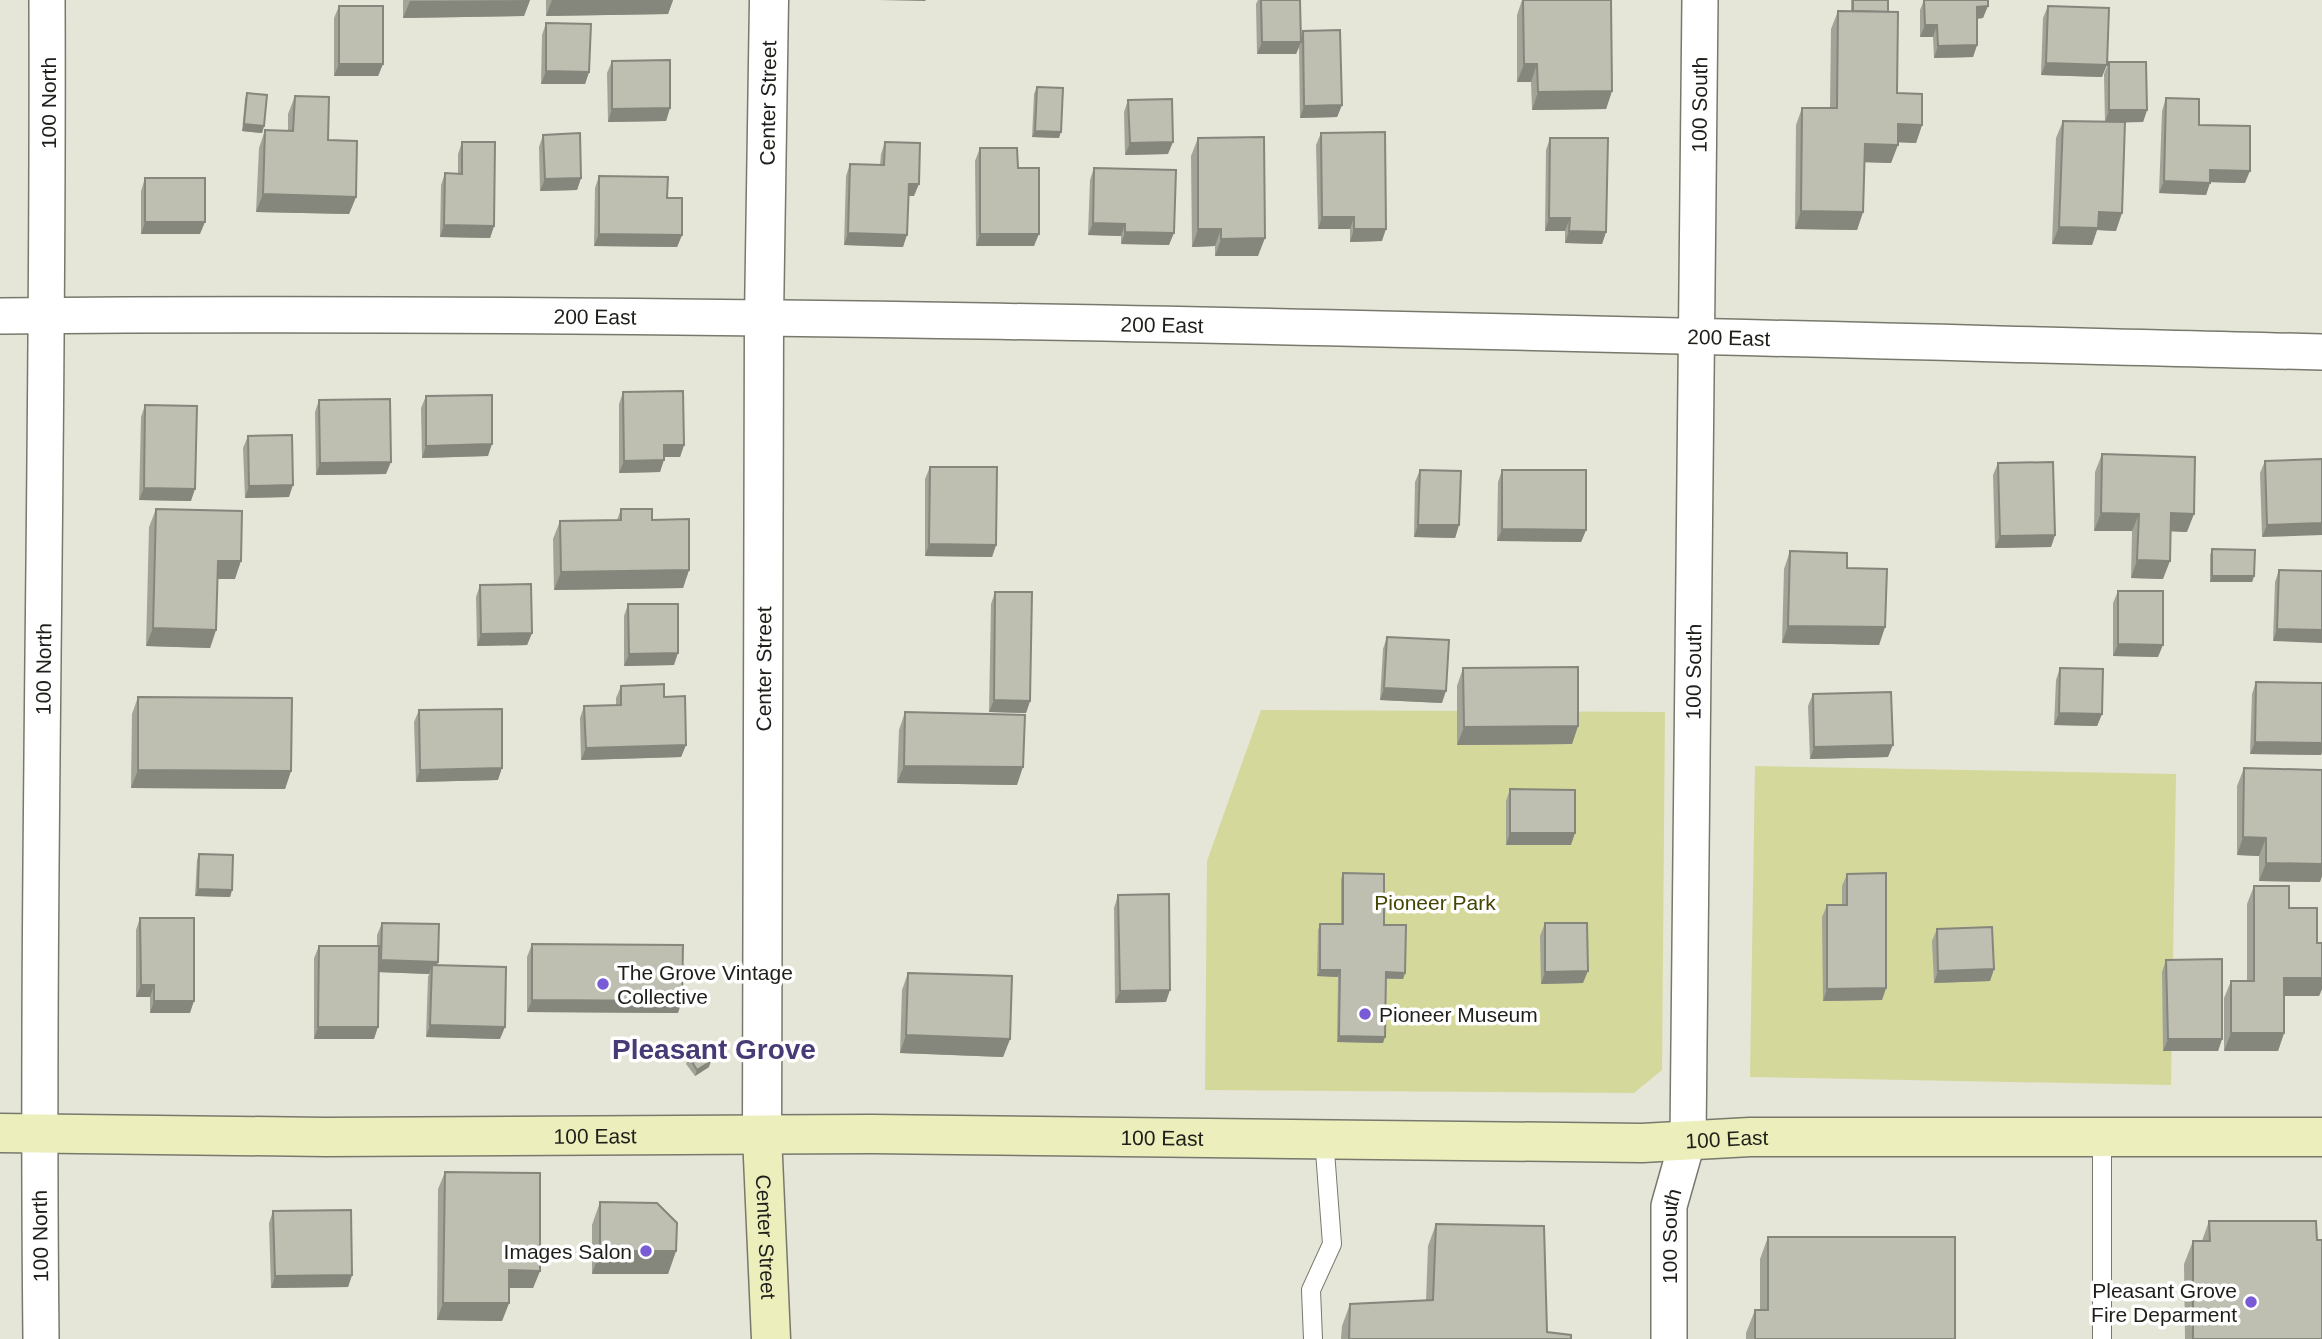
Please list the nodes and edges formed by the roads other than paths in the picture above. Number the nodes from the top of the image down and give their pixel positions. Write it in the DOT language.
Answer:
graph roads {
  1 [pos="47,0"];
  2 [pos="769,0"];
  3 [pos="1700,0"];
  4 [pos="0,316"];
  5 [pos="48,316"];
  6 [pos="764,319"];
  7 [pos="1699,337"];
  8 [pos="2322,352"];
  9 [pos="0,1133"];
  10 [pos="38,1134"];
  11 [pos="762,1135"];
  12 [pos="2102,1136"];
  13 [pos="2322,1137"];
  14 [pos="1324,1138"];
  15 [pos="1688,1139"];
  16 [pos="41,1339"];
  17 [pos="771,1339"];
  18 [pos="1313,1339"];
  19 [pos="1669,1339"];
  20 [pos="2102,1339"];
  1 -- 5 [label="street, 100 North"];
  2 -- 6 [label="street, Center Street"];
  3 -- 7 [label="street, 100 South"];
  4 -- 5 [label="street, 200 East"];
  5 -- 6 [label="street, 200 East"];
  5 -- 10 [label="street, 100 North"];
  6 -- 7 [label="street, 200 East"];
  6 -- 11 [label="street, Center Street"];
  7 -- 8 [label="street, 200 East"];
  7 -- 15 [label="street, 100 South"];
  9 -- 10 [label="main road, 100 East"];
  10 -- 11 [label="main road, 100 East"];
  10 -- 16 [label="street, 100 North"];
  11 -- 14 [label="main road, 100 East"];
  11 -- 17 [label="main road, Center Street"];
  12 -- 13 [label="main road, 100 East"];
  12 -- 15 [label="main road, 100 East"];
  12 -- 20 [label="lane"];
  14 -- 15 [label="main road, 100 East"];
  14 -- 18 [label="lane"];
  15 -- 19 [label="street, 100 South"];
}
